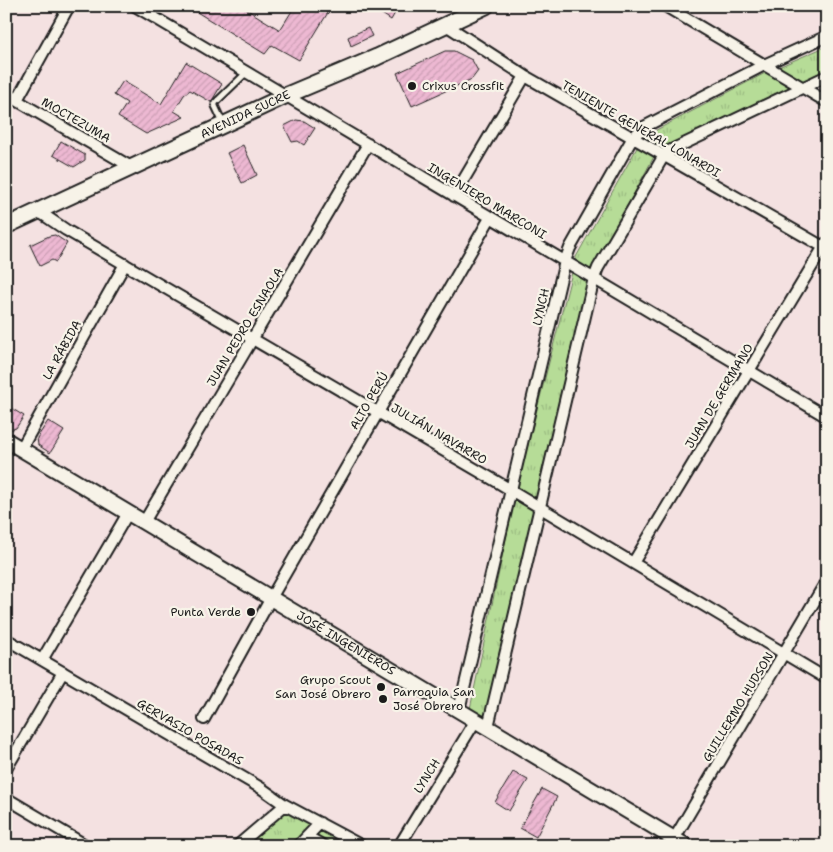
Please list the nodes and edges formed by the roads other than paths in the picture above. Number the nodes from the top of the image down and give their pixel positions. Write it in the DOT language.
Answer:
graph roads {
  1 [pos="69,6"];
  2 [pos="135,6"];
  3 [pos="486,6"];
  4 [pos="665,6"];
  5 [pos="446,25"];
  6 [pos="827,36"];
  7 [pos="766,64"];
  8 [pos="247,72"];
  9 [pos="525,76"];
  10 [pos="827,76"];
  11 [pos="802,87"];
  12 [pos="6,94"];
  13 [pos="288,95"];
  14 [pos="17,100"];
  15 [pos="827,102"];
  16 [pos="223,125"];
  17 [pos="632,138"];
  18 [pos="368,144"];
  19 [pos="663,157"];
  20 [pos="133,168"];
  21 [pos="454,196"];
  22 [pos="38,211"];
  23 [pos="490,218"];
  24 [pos="6,226"];
  25 [pos="826,246"];
  26 [pos="565,262"];
  27 [pos="125,264"];
  28 [pos="594,278"];
  29 [pos="252,338"];
  30 [pos="748,371"];
  31 [pos="378,412"];
  32 [pos="827,417"];
  33 [pos="6,440"];
  34 [pos="21,449"];
  35 [pos="510,490"];
  36 [pos="540,507"];
  37 [pos="128,513"];
  38 [pos="144,522"];
  39 [pos="633,563"];
  40 [pos="827,580"];
  41 [pos="271,598"];
  42 [pos="6,639"];
  43 [pos="784,654"];
  44 [pos="42,660"];
  45 [pos="62,672"];
  46 [pos="827,679"];
  47 [pos="459,710"];
  48 [pos="204,719"];
  49 [pos="482,724"];
  50 [pos="6,769"];
  51 [pos="6,798"];
  52 [pos="285,805"];
  53 [pos="320,823"];
  54 [pos="308,837"];
  55 [pos="677,843"];
  56 [pos="87,846"];
  57 [pos="237,846"];
  58 [pos="298,846"];
  59 [pos="324,846"];
  60 [pos="362,846"];
  61 [pos="399,846"];
  1 -- 14 [label="street"];
  2 -- 8 [label="street, INGENIERO MARCONI"];
  3 -- 5 [label="main road, AVENIDA SUCRE"];
  4 -- 7 [label="street"];
  5 -- 9 [label="street, TENIENTE GENERAL LONARDI"];
  5 -- 13 [label="main road, AVENIDA SUCRE"];
  6 -- 7 [label="street, LYNCH"];
  7 -- 11 [label="street"];
  7 -- 17 [label="street, LYNCH"];
  8 -- 13 [label="street, INGENIERO MARCONI"];
  8 -- 16 [label="lane"];
  9 -- 17 [label="street, TENIENTE GENERAL LONARDI"];
  9 -- 21 [label="street"];
  10 -- 11 [label="street, LYNCH"];
  11 -- 15 [label="street"];
  11 -- 19 [label="street, LYNCH"];
  12 -- 14 [label="street, MOCTEZUMA"];
  13 -- 16 [label="main road, AVENIDA SUCRE"];
  13 -- 18 [label="street, INGENIERO MARCONI"];
  14 -- 20 [label="street, MOCTEZUMA"];
  16 -- 20 [label="main road, AVENIDA SUCRE"];
  17 -- 19 [label="street, TENIENTE GENERAL LONARDI"];
  17 -- 26 [label="street, LYNCH"];
  18 -- 21 [label="street, INGENIERO MARCONI"];
  18 -- 29 [label="street, JUAN PEDRO ESNAOLA"];
  19 -- 25 [label="street, TENIENTE GENERAL LONARDI"];
  19 -- 28 [label="street, LYNCH"];
  20 -- 22 [label="main road, AVENIDA SUCRE"];
  21 -- 23 [label="street, INGENIERO MARCONI"];
  22 -- 24 [label="main road, AVENIDA SUCRE"];
  22 -- 27 [label="street, JULIÁN NAVARRO"];
  23 -- 26 [label="street, INGENIERO MARCONI"];
  23 -- 31 [label="street, ALTO PERÚ"];
  25 -- 30 [label="street, JUAN DE GERMANO"];
  26 -- 28 [label="street, INGENIERO MARCONI"];
  26 -- 35 [label="street, LYNCH"];
  27 -- 29 [label="street, JULIÁN NAVARRO"];
  27 -- 34 [label="street, LA RÁBIDA"];
  28 -- 30 [label="street, INGENIERO MARCONI"];
  28 -- 36 [label="street, LYNCH"];
  29 -- 31 [label="street, JULIÁN NAVARRO"];
  29 -- 38 [label="street, JUAN PEDRO ESNAOLA"];
  30 -- 32 [label="street, INGENIERO MARCONI"];
  30 -- 39 [label="street, JUAN DE GERMANO"];
  31 -- 35 [label="street, JULIÁN NAVARRO"];
  31 -- 41 [label="street, ALTO PERÚ"];
  33 -- 34 [label="street, JOSÉ INGENIEROS"];
  34 -- 37 [label="street, JOSÉ INGENIEROS"];
  35 -- 36 [label="street, JULIÁN NAVARRO"];
  35 -- 47 [label="street, LYNCH"];
  36 -- 39 [label="street, JULIÁN NAVARRO"];
  36 -- 49 [label="street, LYNCH"];
  37 -- 38 [label="street, JOSÉ INGENIEROS"];
  37 -- 44 [label="street"];
  38 -- 41 [label="street, JOSÉ INGENIEROS"];
  39 -- 43 [label="street, JULIÁN NAVARRO"];
  40 -- 43 [label="street, GUILLERMO HUDSON"];
  41 -- 47 [label="street, JOSÉ INGENIEROS"];
  41 -- 48 [label="street, ALTO PERÚ"];
  42 -- 44 [label="street, GERVASIO POSADAS"];
  43 -- 46 [label="street, JULIÁN NAVARRO"];
  43 -- 55 [label="street, GUILLERMO HUDSON"];
  44 -- 45 [label="street, GERVASIO POSADAS"];
  45 -- 50 [label="street"];
  45 -- 52 [label="street, GERVASIO POSADAS"];
  47 -- 49 [label="street, JOSÉ INGENIEROS"];
  49 -- 55 [label="street, JOSÉ INGENIEROS"];
  49 -- 61 [label="street, LYNCH"];
  51 -- 56 [label="street"];
  52 -- 53 [label="street, GERVASIO POSADAS"];
  52 -- 57 [label="street"];
  53 -- 54 [label="street"];
  53 -- 60 [label="street, GERVASIO POSADAS"];
  54 -- 58 [label="street"];
  54 -- 59 [label="street"];
}
